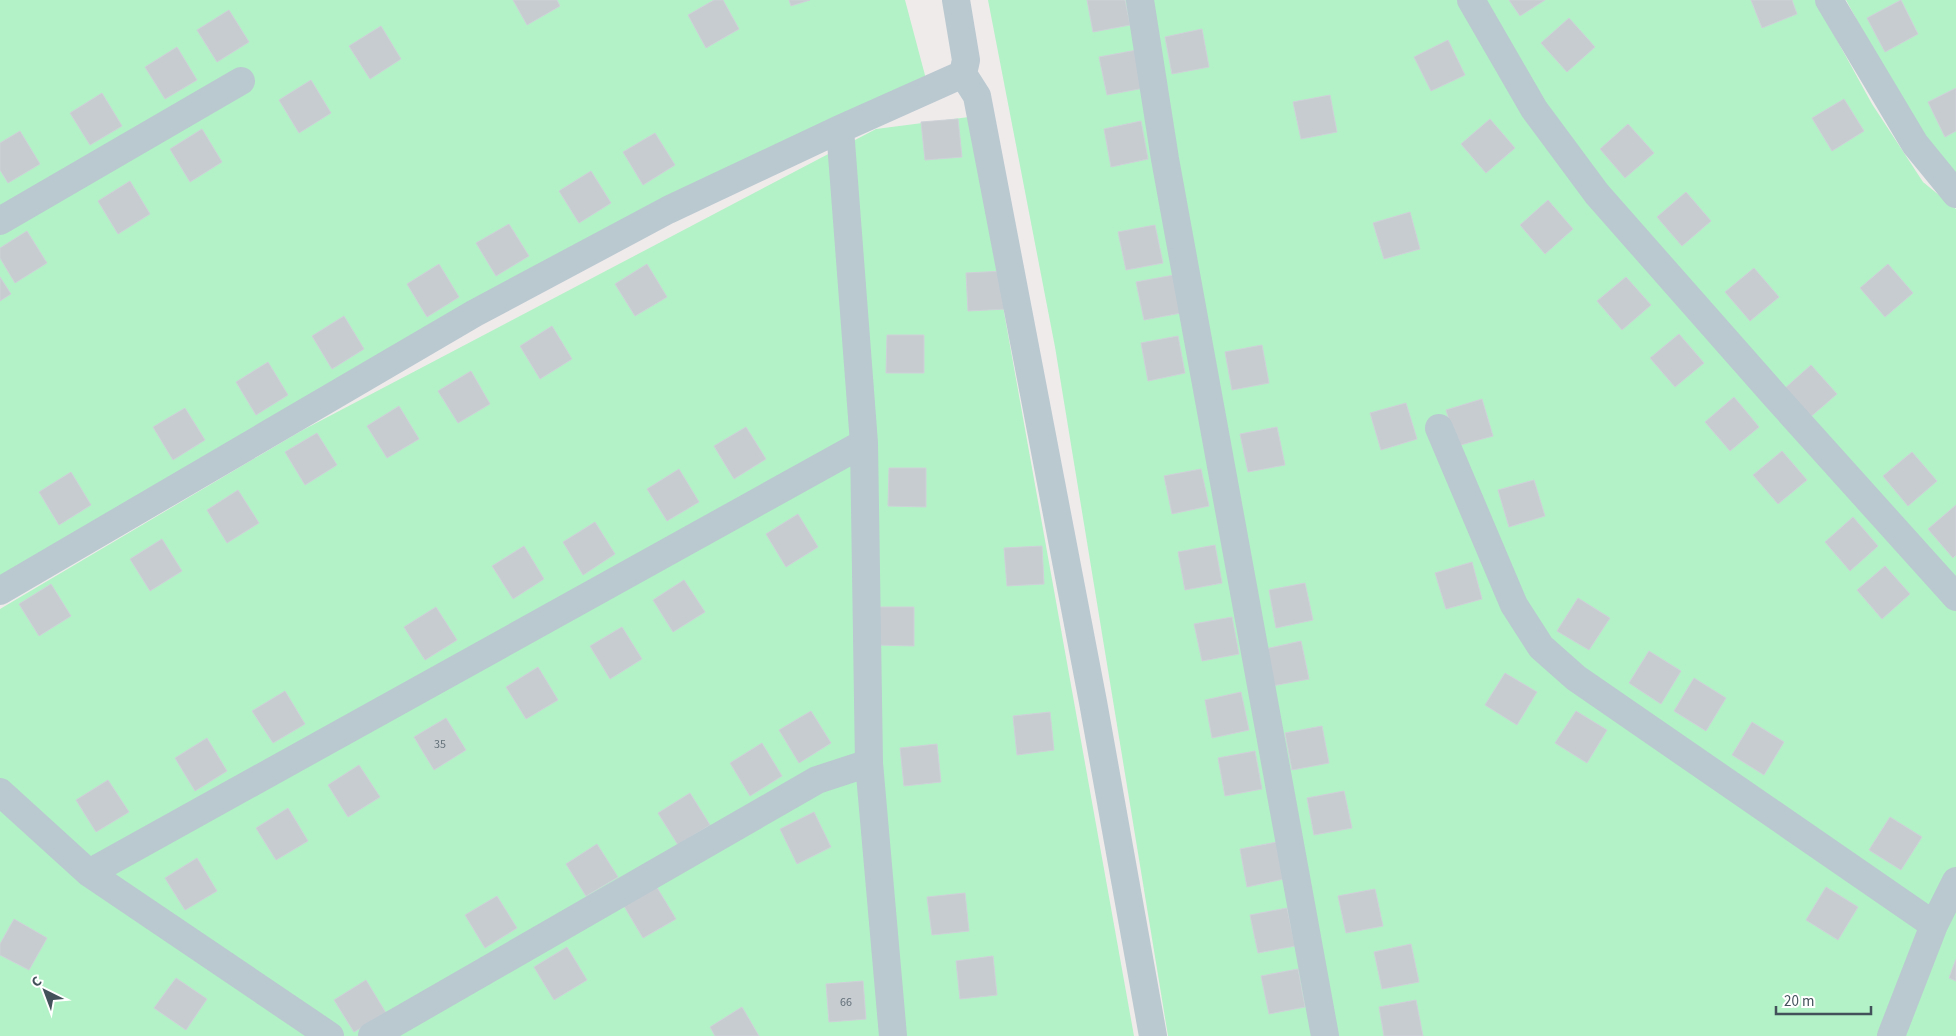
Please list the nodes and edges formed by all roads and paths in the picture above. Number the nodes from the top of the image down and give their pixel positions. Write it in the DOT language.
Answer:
graph roads {
  1 [pos="956,0"];
  2 [pos="1140,0"];
  3 [pos="1471,0"];
  4 [pos="1829,0"];
  5 [pos="963,74"];
  6 [pos="241,81"];
  7 [pos="840,128"];
  8 [pos="1956,194"];
  9 [pos="0,221"];
  10 [pos="1439,428"];
  11 [pos="864,443"];
  12 [pos="0,591"];
  13 [pos="1956,596"];
  14 [pos="869,764"];
  15 [pos="0,792"];
  16 [pos="89,873"];
  17 [pos="1956,881"];
  18 [pos="1934,925"];
  19 [pos="330,1036"];
  20 [pos="372,1036"];
  21 [pos="893,1036"];
  22 [pos="1153,1036"];
  23 [pos="1325,1036"];
  24 [pos="1891,1036"];
  1 -- 5 [label="street"];
  2 -- 23 [label="street"];
  3 -- 13 [label="street"];
  4 -- 8 [label="street"];
  5 -- 7 [label="street"];
  5 -- 22 [label="street"];
  6 -- 9 [label="street"];
  7 -- 11 [label="street"];
  7 -- 12 [label="street"];
  10 -- 18 [label="street"];
  11 -- 14 [label="street"];
  11 -- 16 [label="street"];
  14 -- 20 [label="street"];
  14 -- 21 [label="street"];
  15 -- 16 [label="street"];
  16 -- 19 [label="street"];
  17 -- 18 [label="street"];
  18 -- 24 [label="street"];
}
